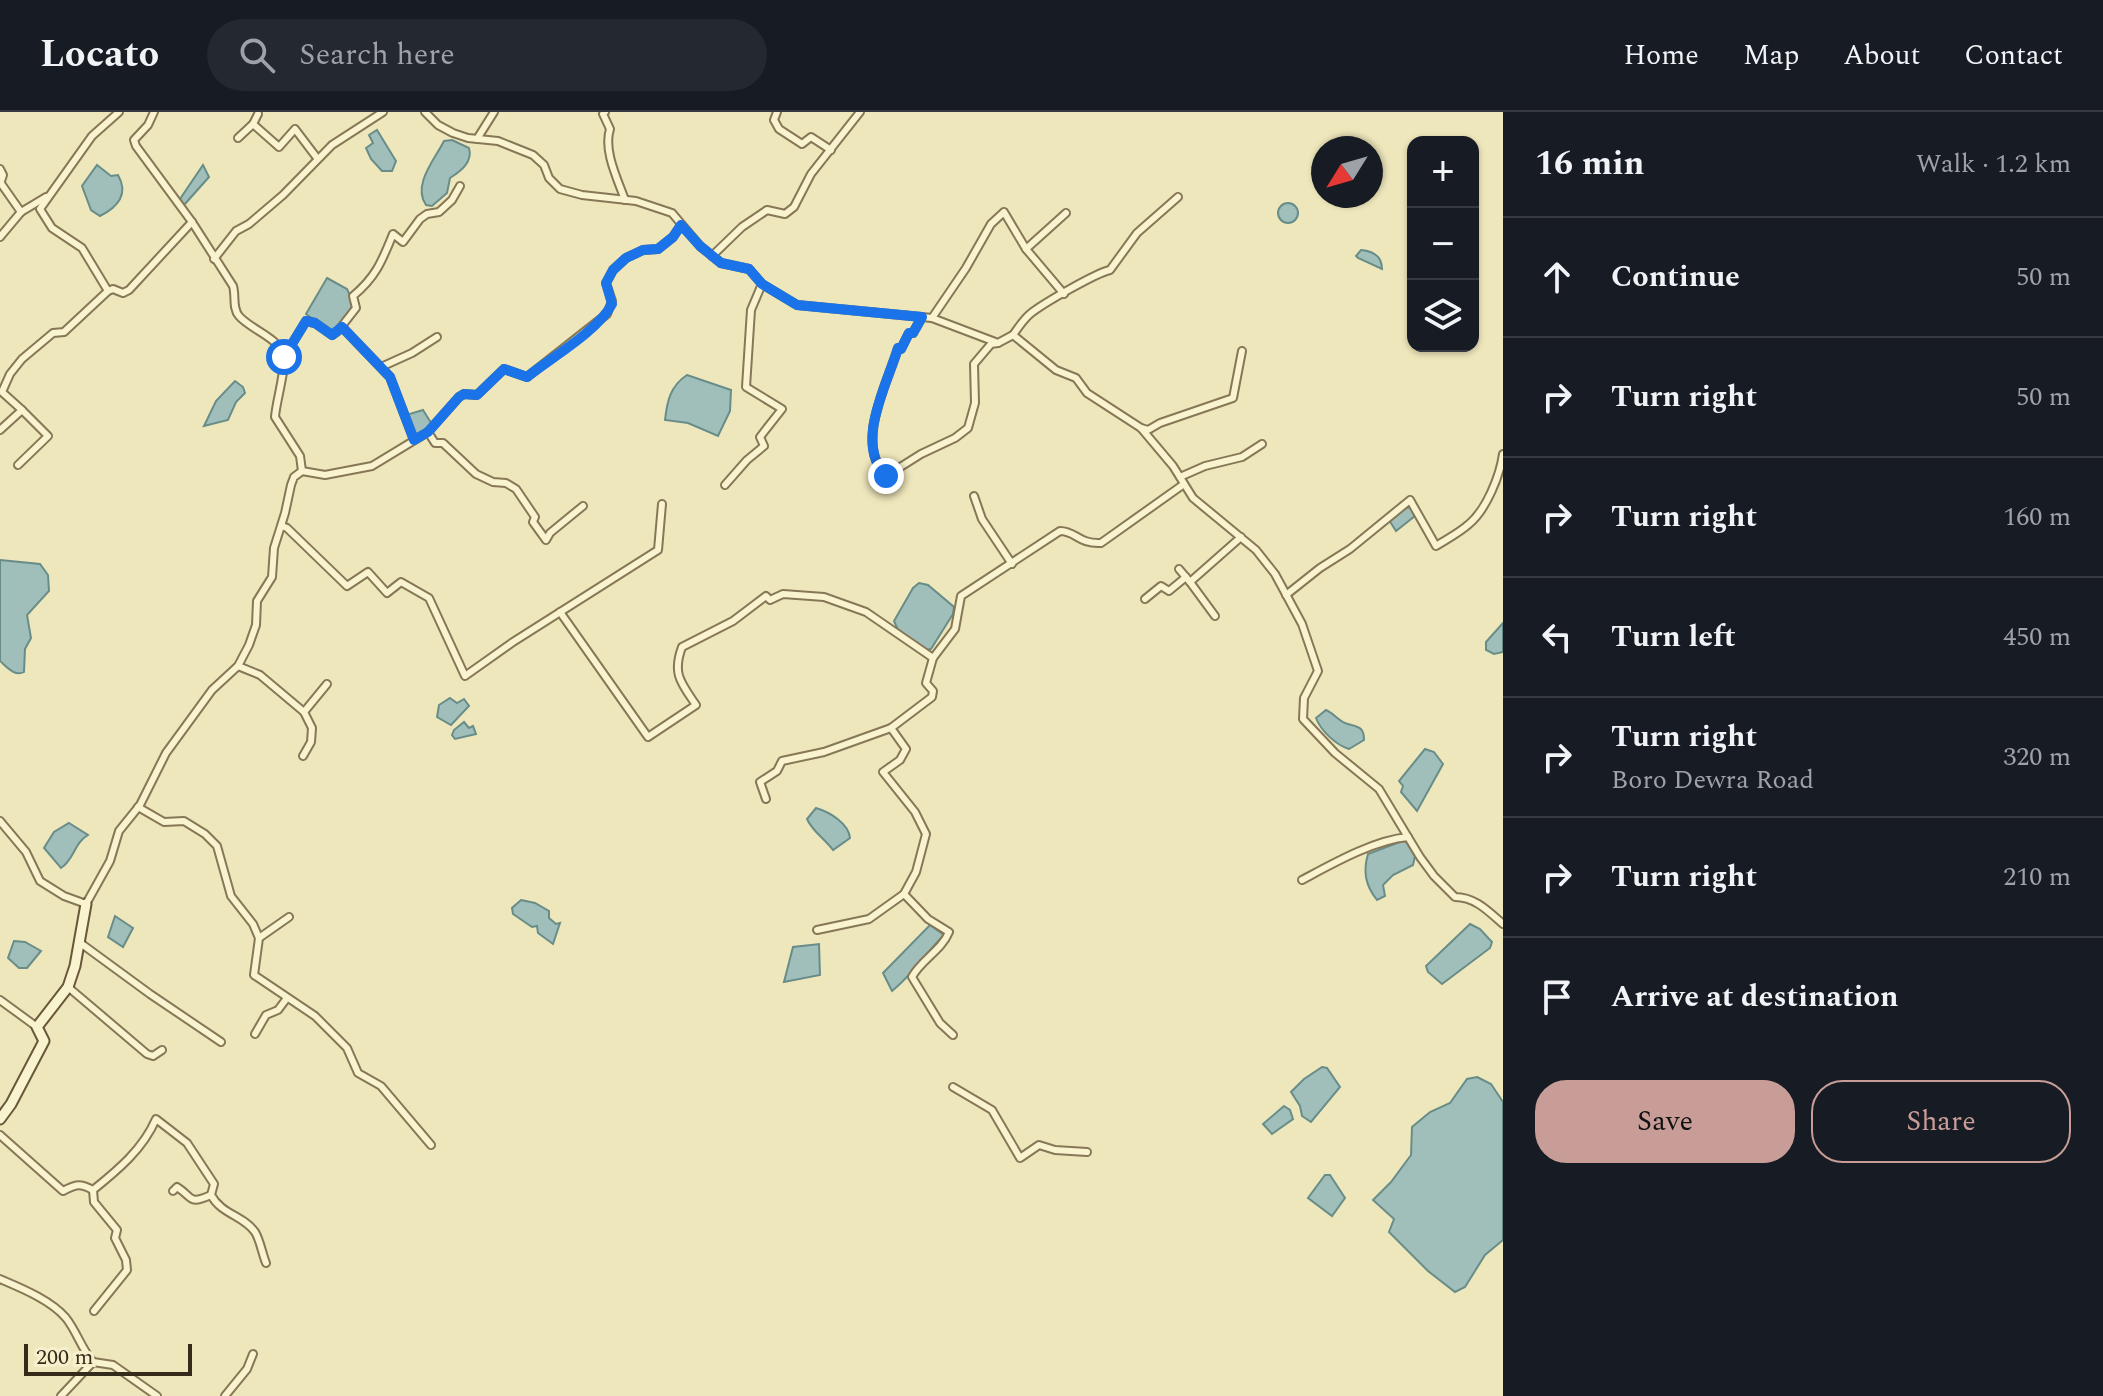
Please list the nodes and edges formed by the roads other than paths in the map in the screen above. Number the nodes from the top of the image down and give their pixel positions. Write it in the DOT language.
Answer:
graph roads {
  1 [pos="103,112"];
  2 [pos="119,112"];
  3 [pos="154,112"];
  4 [pos="383,112"];
  5 [pos="425,112"];
  6 [pos="494,112"];
  7 [pos="605,112"];
  8 [pos="777,112"];
  9 [pos="860,112"];
  10 [pos="258,113"];
  11 [pos="109,119"];
  12 [pos="253,124"];
  13 [pos="238,138"];
  14 [pos="477,139"];
  15 [pos="831,150"];
  16 [pos="317,158"];
  17 [pos="0,169"];
  18 [pos="0,181"];
  19 [pos="460,186"];
  20 [pos="49,195"];
  21 [pos="1178,197"];
  22 [pos="625,200"];
  23 [pos="21,212"];
  24 [pos="1066,213"];
  25 [pos="192,222"];
  26 [pos="681,225"];
  27 [pos="0,237"];
  28 [pos="1026,249"];
  29 [pos="712,256"];
  30 [pos="214,259"];
  31 [pos="762,284"];
  32 [pos="108,291"];
  33 [pos="1064,294"];
  34 [pos="922,317"];
  35 [pos="932,318"];
  36 [pos="342,327"];
  37 [pos="1013,335"];
  38 [pos="437,337"];
  39 [pos="998,343"];
  40 [pos="1242,351"];
  41 [pos="284,357"];
  42 [pos="381,367"];
  43 [pos="22,410"];
  44 [pos="1141,428"];
  45 [pos="0,430"];
  46 [pos="428,432"];
  47 [pos="414,440"];
  48 [pos="1262,444"];
  49 [pos="1503,454"];
  50 [pos="18,465"];
  51 [pos="302,471"];
  52 [pos="1182,480"];
  53 [pos="725,485"];
  54 [pos="974,496"];
  55 [pos="662,504"];
  56 [pos="583,506"];
  57 [pos="282,526"];
  58 [pos="1241,537"];
  59 [pos="1012,564"];
  60 [pos="1179,569"];
  61 [pos="1188,580"];
  62 [pos="1286,595"];
  63 [pos="1145,599"];
  64 [pos="560,612"];
  65 [pos="1215,616"];
  66 [pos="933,658"];
  67 [pos="238,666"];
  68 [pos="327,684"];
  69 [pos="304,712"];
  70 [pos="891,728"];
  71 [pos="303,756"];
  72 [pos="766,799"];
  73 [pos="138,807"];
  74 [pos="0,821"];
  75 [pos="1408,837"];
  76 [pos="1302,880"];
  77 [pos="904,894"];
  78 [pos="86,904"];
  79 [pos="289,917"];
  80 [pos="1503,924"];
  81 [pos="817,930"];
  82 [pos="259,938"];
  83 [pos="79,942"];
  84 [pos="68,987"];
  85 [pos="287,998"];
  86 [pos="0,1000"];
  87 [pos="37,1027"];
  88 [pos="255,1034"];
  89 [pos="953,1035"];
  90 [pos="221,1042"];
  91 [pos="162,1050"];
  92 [pos="953,1087"];
  93 [pos="0,1119"];
  94 [pos="0,1135"];
  95 [pos="431,1145"];
  96 [pos="1087,1152"];
  97 [pos="93,1190"];
  98 [pos="173,1191"];
  99 [pos="211,1195"];
  100 [pos="266,1263"];
  101 [pos="0,1279"];
  102 [pos="94,1311"];
  103 [pos="253,1354"];
  104 [pos="93,1362"];
  105 [pos="61,1396"];
  106 [pos="157,1396"];
  107 [pos="225,1396"];
  1 -- 11 [label="street"];
  2 -- 11 [label="street"];
  3 -- 25 [label="street"];
  4 -- 16 [label="street"];
  5 -- 14 [label="street"];
  6 -- 14 [label="street"];
  7 -- 22 [label="street"];
  8 -- 15 [label="street"];
  9 -- 15 [label="street"];
  10 -- 12 [label="street"];
  11 -- 20 [label="street"];
  12 -- 13 [label="street"];
  12 -- 16 [label="street"];
  14 -- 22 [label="street"];
  15 -- 29 [label="street"];
  16 -- 30 [label="street"];
  17 -- 18 [label="street"];
  18 -- 23 [label="street"];
  19 -- 36 [label="street"];
  20 -- 23 [label="street"];
  20 -- 32 [label="street"];
  21 -- 33 [label="street"];
  22 -- 26 [label="street"];
  23 -- 27 [label="street"];
  24 -- 28 [label="street"];
  25 -- 30 [label="street"];
  25 -- 32 [label="street"];
  26 -- 29 [label="street"];
  26 -- 46 [label="street"];
  28 -- 33 [label="street"];
  28 -- 35 [label="street"];
  29 -- 31 [label="street"];
  30 -- 41 [label="street"];
  31 -- 34 [label="street"];
  31 -- 53 [label="street"];
  32 -- 43 [label="street"];
  33 -- 37 [label="street"];
  34 -- 35 [label="street"];
  34 -- 39 [label="street"];
  35 -- 39 [label="street"];
  36 -- 41 [label="street"];
  36 -- 42 [label="street"];
  37 -- 39 [label="street"];
  37 -- 44 [label="street"];
  38 -- 42 [label="street"];
  40 -- 44 [label="street"];
  41 -- 51 [label="street"];
  42 -- 47 [label="street"];
  43 -- 45 [label="street"];
  43 -- 50 [label="street"];
  44 -- 52 [label="street"];
  46 -- 47 [label="street"];
  46 -- 56 [label="street"];
  47 -- 51 [label="street"];
  48 -- 52 [label="street"];
  49 -- 62 [label="street"];
  51 -- 57 [label="street"];
  52 -- 58 [label="street"];
  52 -- 59 [label="street"];
  54 -- 59 [label="street"];
  55 -- 64 [label="street"];
  57 -- 64 [label="street"];
  57 -- 67 [label="street"];
  58 -- 61 [label="street"];
  58 -- 62 [label="street"];
  59 -- 66 [label="street"];
  60 -- 61 [label="street"];
  61 -- 63 [label="street"];
  61 -- 65 [label="street"];
  62 -- 75 [label="street"];
  64 -- 66 [label="street"];
  66 -- 70 [label="street"];
  67 -- 69 [label="street"];
  67 -- 73 [label="street"];
  68 -- 69 [label="street"];
  69 -- 71 [label="street"];
  70 -- 72 [label="street"];
  70 -- 77 [label="street"];
  73 -- 78 [label="street"];
  73 -- 82 [label="street"];
  74 -- 78 [label="street"];
  75 -- 76 [label="street"];
  75 -- 80 [label="street"];
  77 -- 81 [label="street"];
  77 -- 89 [label="street"];
  78 -- 83 [label="street"];
  79 -- 82 [label="street"];
  82 -- 85 [label="street"];
  83 -- 84 [label="street"];
  83 -- 90 [label="street"];
  84 -- 87 [label="street"];
  84 -- 91 [label="street"];
  85 -- 88 [label="street"];
  85 -- 95 [label="street"];
  86 -- 87 [label="street"];
  87 -- 93 [label="street"];
  92 -- 96 [label="street"];
  94 -- 97 [label="street"];
  97 -- 99 [label="street"];
  97 -- 102 [label="street"];
  98 -- 99 [label="street"];
  99 -- 100 [label="street"];
  101 -- 104 [label="street"];
  103 -- 107 [label="street"];
  104 -- 105 [label="street"];
  104 -- 106 [label="street"];
}
